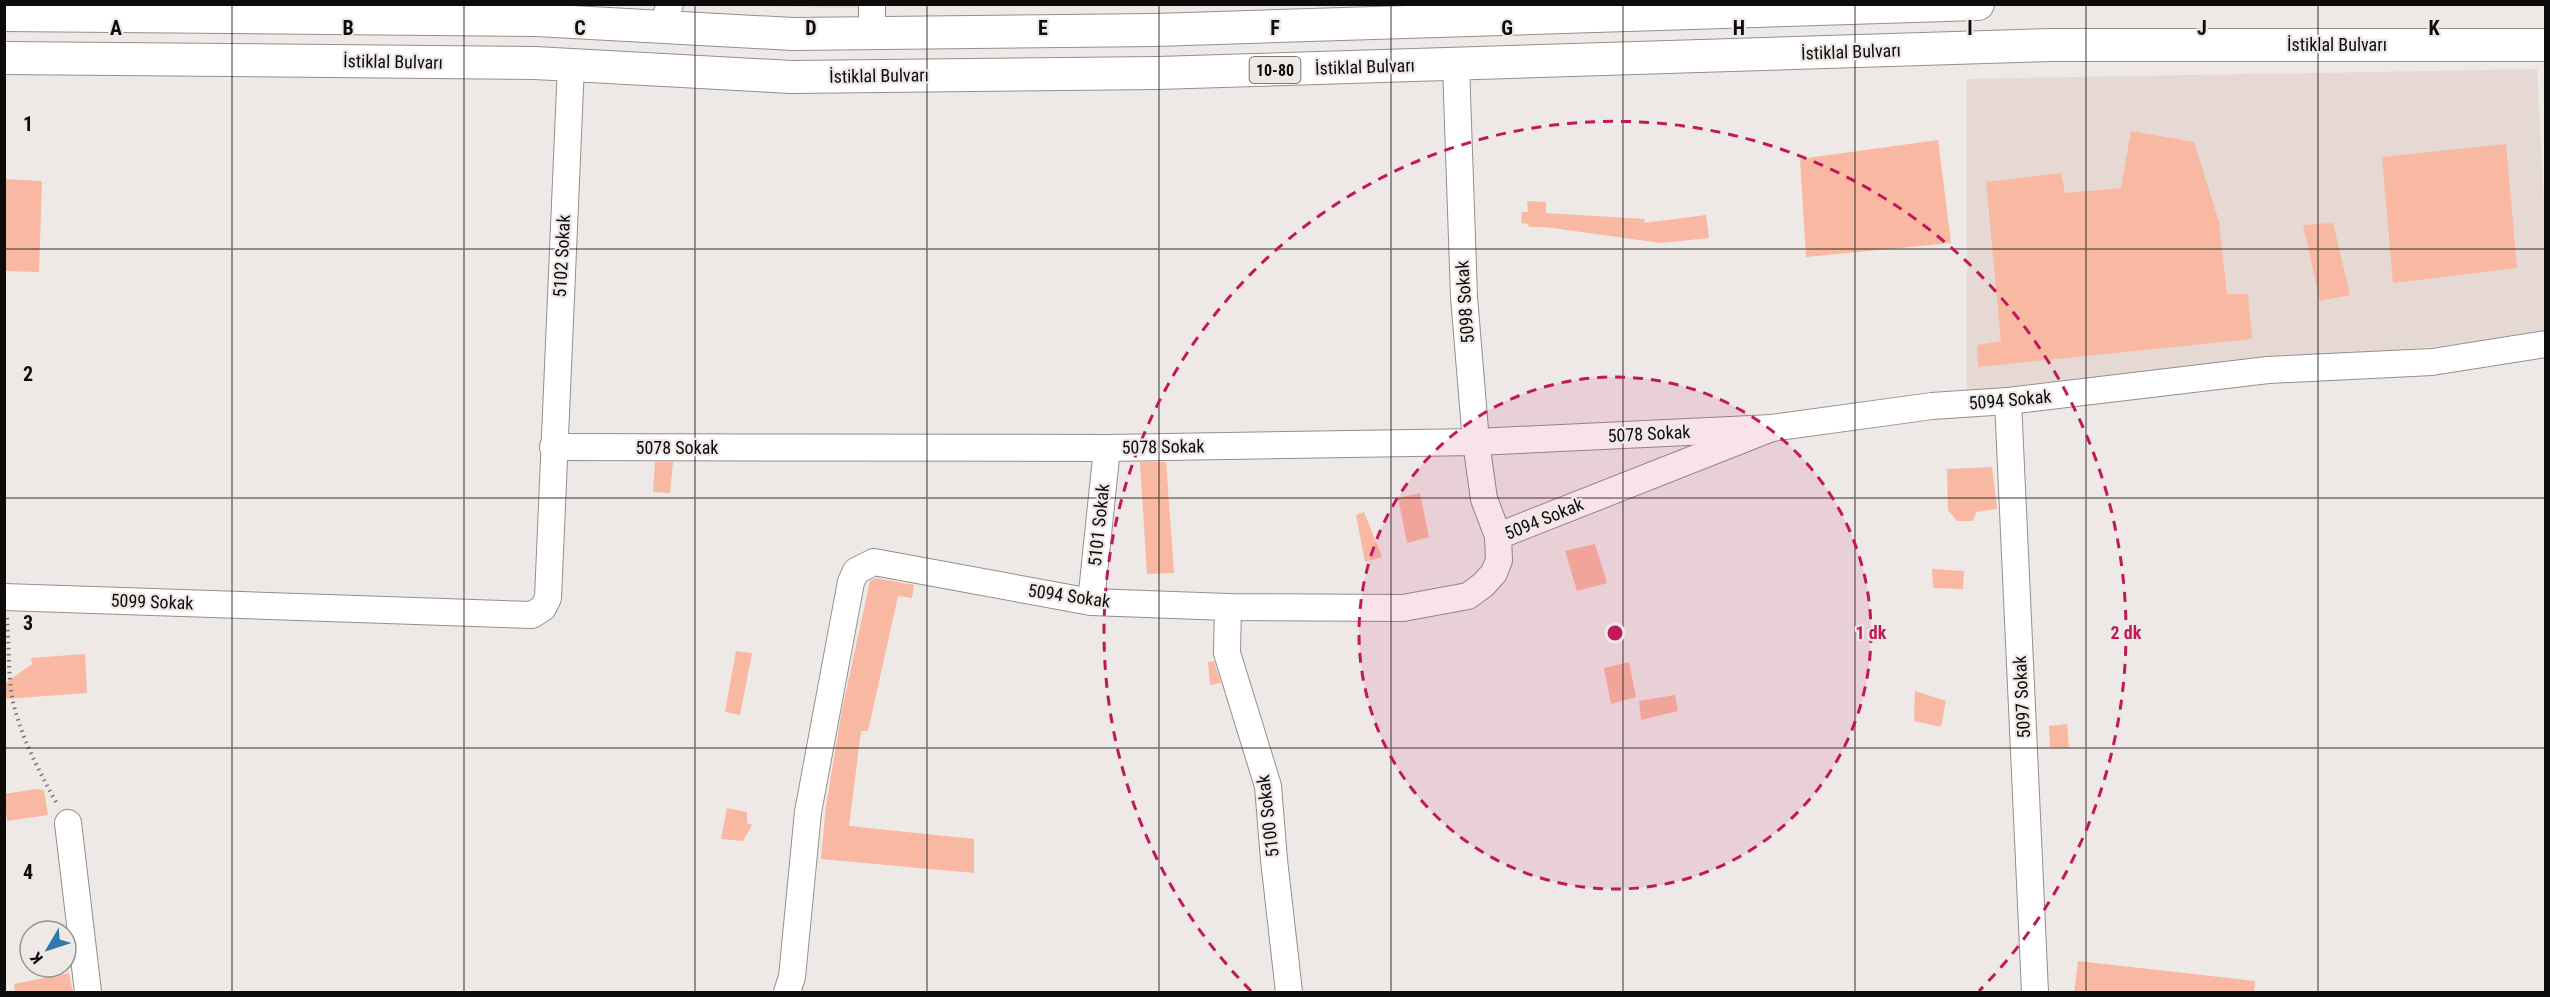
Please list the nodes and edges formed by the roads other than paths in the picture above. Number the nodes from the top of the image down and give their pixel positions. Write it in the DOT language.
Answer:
graph roads {
  1 [pos="1978,4"];
  2 [pos="1370,14"];
  3 [pos="4,15"];
  4 [pos="666,16"];
  5 [pos="872,19"];
  6 [pos="2546,45"];
  7 [pos="4,58"];
  8 [pos="571,65"];
  9 [pos="1456,65"];
  10 [pos="2546,344"];
  11 [pos="2008,401"];
  12 [pos="1772,428"];
  13 [pos="1476,442"];
  14 [pos="553,447"];
  15 [pos="1107,448"];
  16 [pos="1498,536"];
  17 [pos="5,597"];
  18 [pos="1091,602"];
  19 [pos="1228,607"];
  20 [pos="68,823"];
  21 [pos="88,993"];
  22 [pos="787,993"];
  23 [pos="1290,993"];
  24 [pos="2035,993"];
  1 -- 2 [label="main road"];
  2 -- 5 [label="main road"];
  3 -- 4 [label="main road"];
  4 -- 5 [label="main road"];
  6 -- 9 [label="main road, İstiklal Bulvarı / 10-80"];
  7 -- 8 [label="main road, İstiklal Bulvarı / 10-80"];
  8 -- 9 [label="main road, İstiklal Bulvarı / 10-80"];
  8 -- 14 [label="street, 5102 Sokak"];
  9 -- 13 [label="street, 5098 Sokak"];
  10 -- 11 [label="street, 5094 Sokak"];
  11 -- 12 [label="street, 5094 Sokak"];
  11 -- 24 [label="street, 5097 Sokak"];
  12 -- 13 [label="street, 5078 Sokak"];
  12 -- 16 [label="street, 5094 Sokak"];
  13 -- 15 [label="street, 5078 Sokak"];
  13 -- 16 [label="street, 5098 Sokak"];
  14 -- 15 [label="street, 5078 Sokak"];
  14 -- 17 [label="street, 5099 Sokak"];
  15 -- 18 [label="street, 5101 Sokak"];
  16 -- 19 [label="street, 5094 Sokak"];
  18 -- 19 [label="street, 5094 Sokak"];
  18 -- 22 [label="street, 5094 Sokak"];
  19 -- 23 [label="street, 5100 Sokak"];
  20 -- 21 [label="street"];
}
